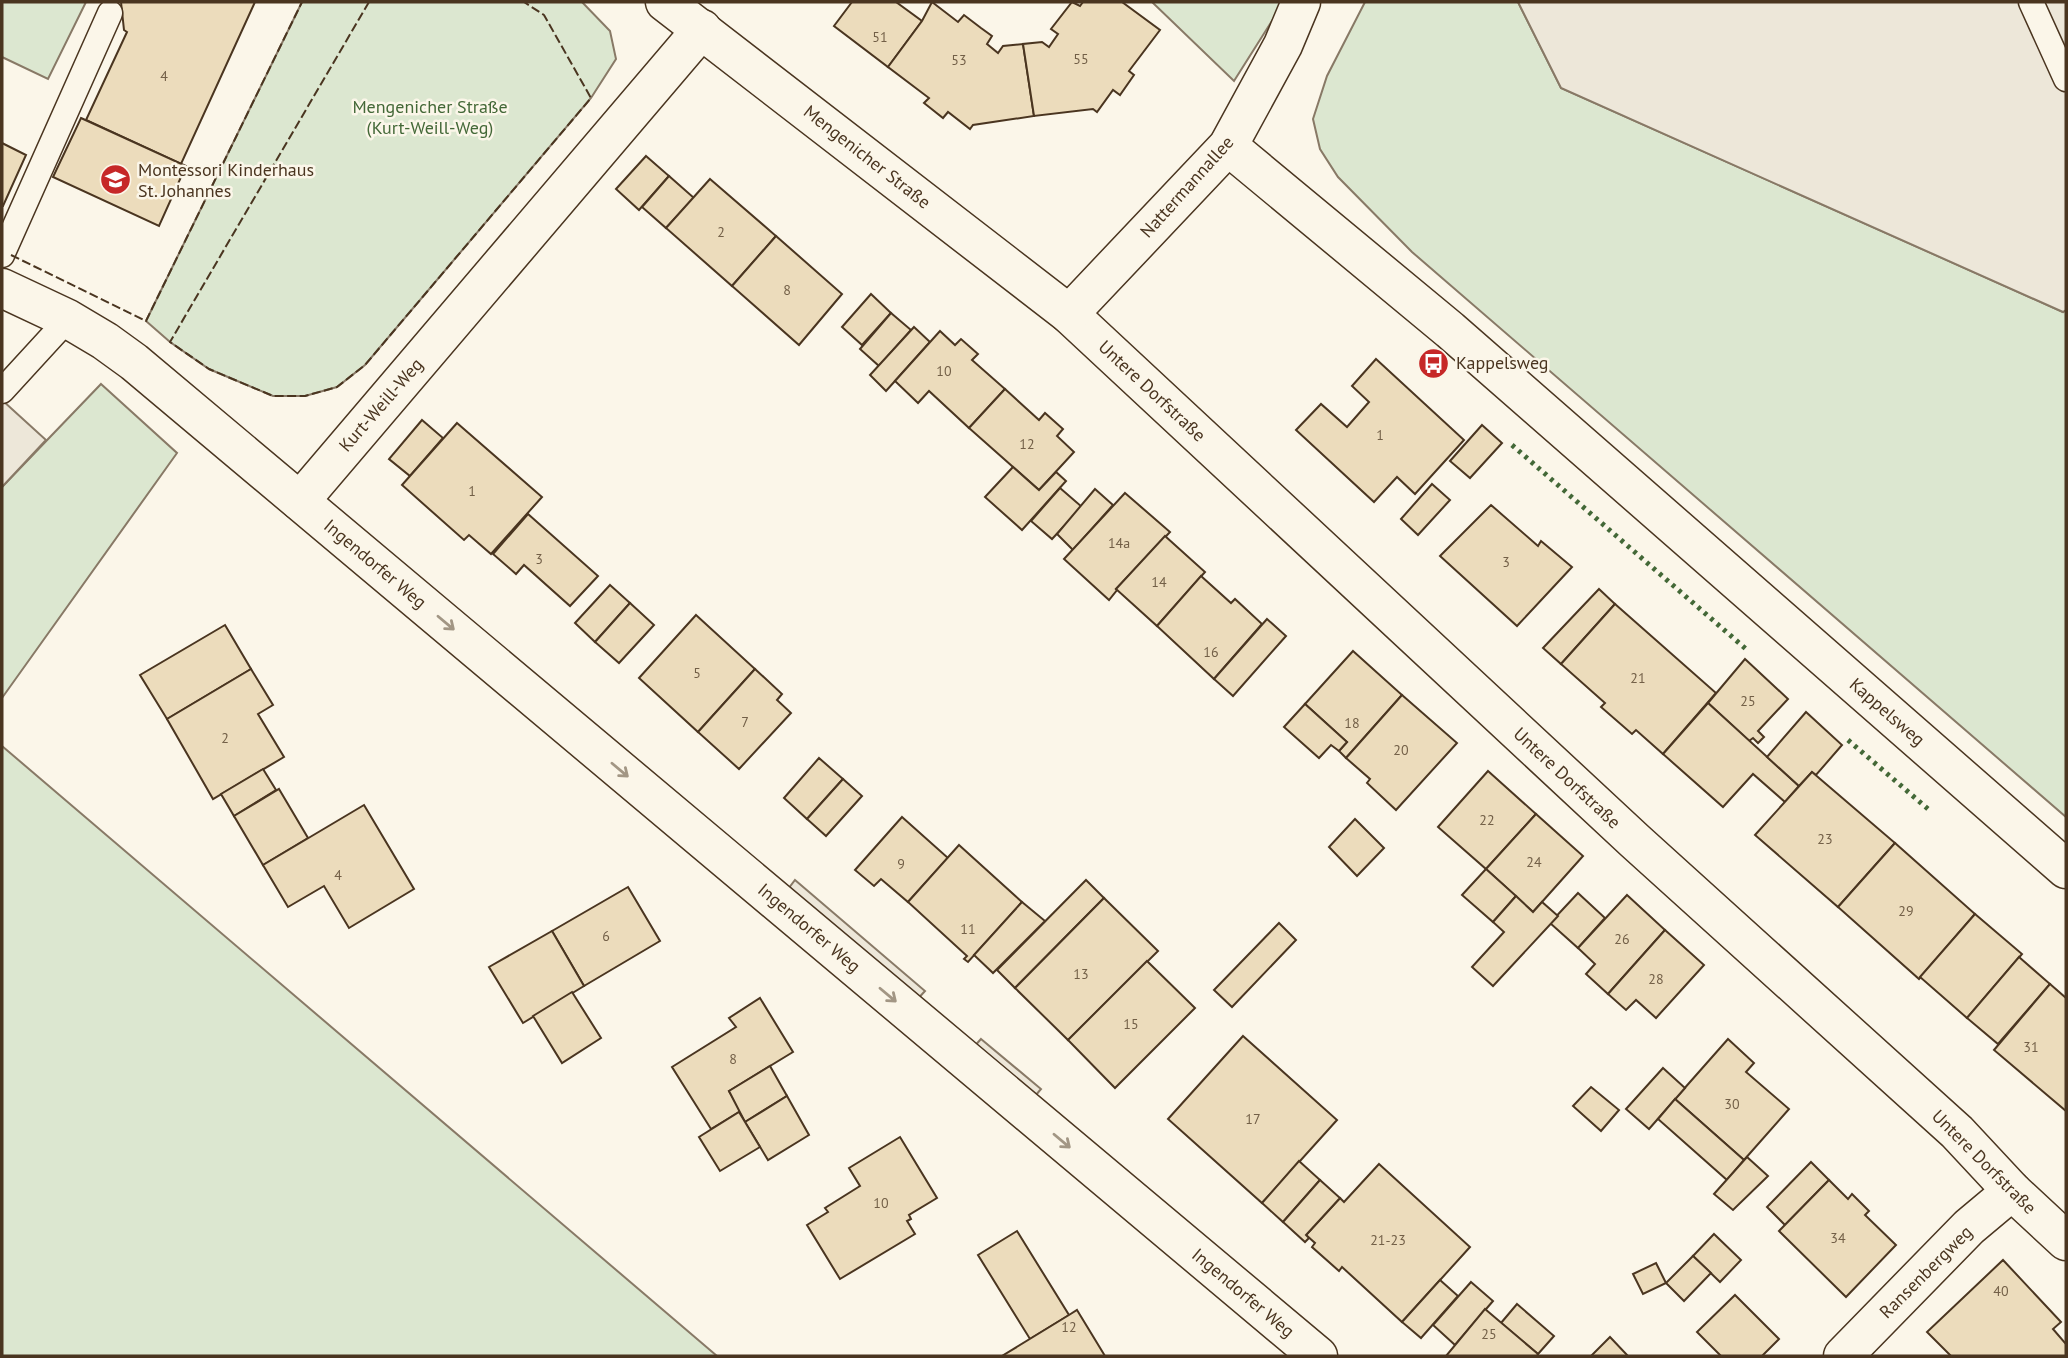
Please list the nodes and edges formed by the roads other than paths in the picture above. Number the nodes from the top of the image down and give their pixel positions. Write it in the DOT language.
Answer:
graph roads {
  1 [pos="665,2"];
  2 [pos="1301,2"];
  3 [pos="1324,2"];
  4 [pos="2031,2"];
  5 [pos="110,13"];
  6 [pos="702,29"];
  7 [pos="1283,45"];
  8 [pos="2066,79"];
  9 [pos="1228,146"];
  10 [pos="2,255"];
  11 [pos="2,288"];
  12 [pos="1069,314"];
  13 [pos="68,319"];
  14 [pos="2,391"];
  15 [pos="300,500"];
  16 [pos="2066,869"];
  17 [pos="2012,1191"];
  18 [pos="2066,1241"];
  19 [pos="1318,1356"];
  20 [pos="1843,1356"];
  1 -- 6 [label="street, Mengenicher Straße"];
  2 -- 7 [label="street, Nattermannallee"];
  3 -- 7 [label="street, Nattermannallee"];
  4 -- 8 [label="lane"];
  5 -- 10 [label="lane"];
  6 -- 12 [label="street, Mengenicher Straße"];
  6 -- 15 [label="street, Kurt-Weill-Weg"];
  7 -- 9 [label="street, Nattermannallee"];
  9 -- 12 [label="street, Nattermannallee"];
  9 -- 16 [label="street, Kappelsweg"];
  11 -- 13 [label="street"];
  12 -- 17 [label="street, Untere Dorfstraße"];
  13 -- 14 [label="lane"];
  13 -- 15 [label="street"];
  15 -- 19 [label="street, Ingendorfer Weg, one-way"];
  17 -- 18 [label="street, Untere Dorfstraße"];
  17 -- 20 [label="street, Ransenbergweg"];
}
